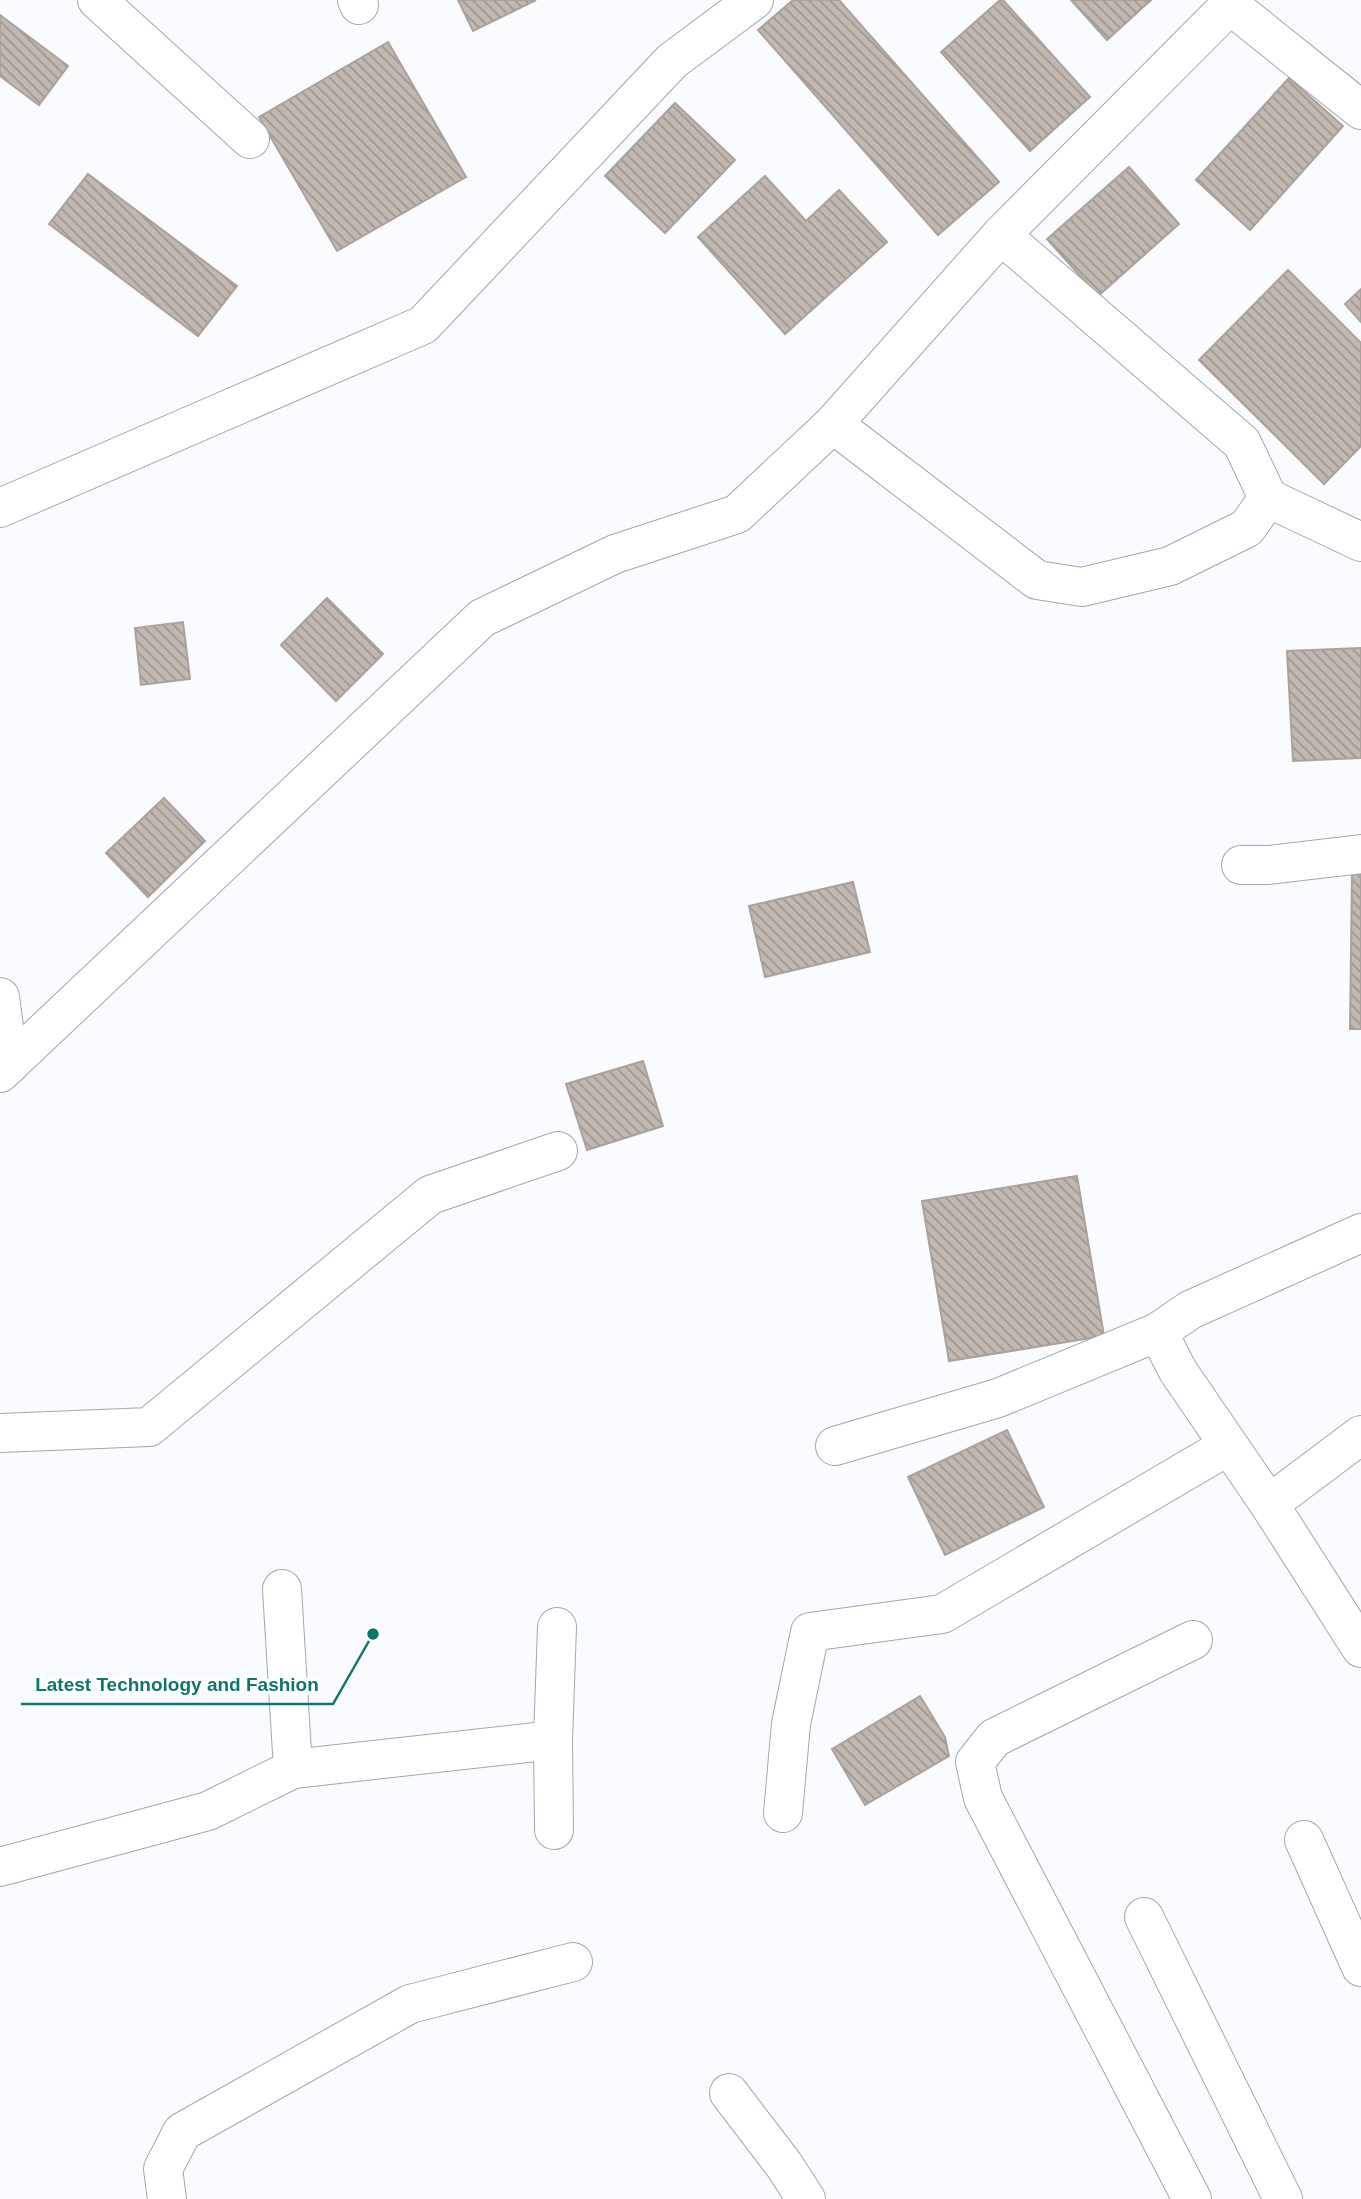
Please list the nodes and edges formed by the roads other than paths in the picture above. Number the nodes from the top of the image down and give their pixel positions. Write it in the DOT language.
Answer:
graph roads {
  1 [pos="97,0"];
  2 [pos="754,0"];
  3 [pos="1230,3"];
  4 [pos="1361,110"];
  5 [pos="250,139"];
  6 [pos="1001,235"];
  7 [pos="833,424"];
  8 [pos="1268,498"];
  9 [pos="0,508"];
  10 [pos="1361,542"];
  11 [pos="1361,853"];
  12 [pos="1241,865"];
  13 [pos="0,997"];
  14 [pos="5,1069"];
  15 [pos="558,1151"];
  16 [pos="1361,1233"];
  17 [pos="1158,1332"];
  18 [pos="0,1433"];
  19 [pos="1361,1435"];
  20 [pos="835,1446"];
  21 [pos="1228,1446"];
  22 [pos="1269,1504"];
  23 [pos="282,1589"];
  24 [pos="557,1627"];
  25 [pos="1194,1640"];
  26 [pos="1361,1648"];
  27 [pos="553,1740"];
  28 [pos="293,1769"];
  29 [pos="783,1813"];
  30 [pos="554,1830"];
  31 [pos="1304,1840"];
  32 [pos="0,1867"];
  33 [pos="1144,1917"];
  34 [pos="573,1962"];
  35 [pos="1361,1967"];
  36 [pos="729,2093"];
  37 [pos="167,2199"];
  38 [pos="806,2199"];
  39 [pos="1192,2199"];
  40 [pos="1283,2199"];
  1 -- 5 [label="street"];
  2 -- 9 [label="street"];
  3 -- 4 [label="street"];
  3 -- 6 [label="street"];
  6 -- 7 [label="street"];
  6 -- 8 [label="street"];
  7 -- 8 [label="street"];
  7 -- 14 [label="street"];
  8 -- 10 [label="street"];
  11 -- 12 [label="street"];
  13 -- 14 [label="street"];
  15 -- 18 [label="street"];
  16 -- 17 [label="street"];
  17 -- 20 [label="street"];
  17 -- 21 [label="street"];
  19 -- 22 [label="street"];
  21 -- 22 [label="street"];
  21 -- 29 [label="street"];
  22 -- 26 [label="street"];
  23 -- 28 [label="street"];
  24 -- 27 [label="street"];
  25 -- 39 [label="street"];
  27 -- 28 [label="street"];
  27 -- 30 [label="street"];
  28 -- 32 [label="street"];
  31 -- 35 [label="street"];
  33 -- 40 [label="street"];
  34 -- 37 [label="street"];
  36 -- 38 [label="street"];
}
